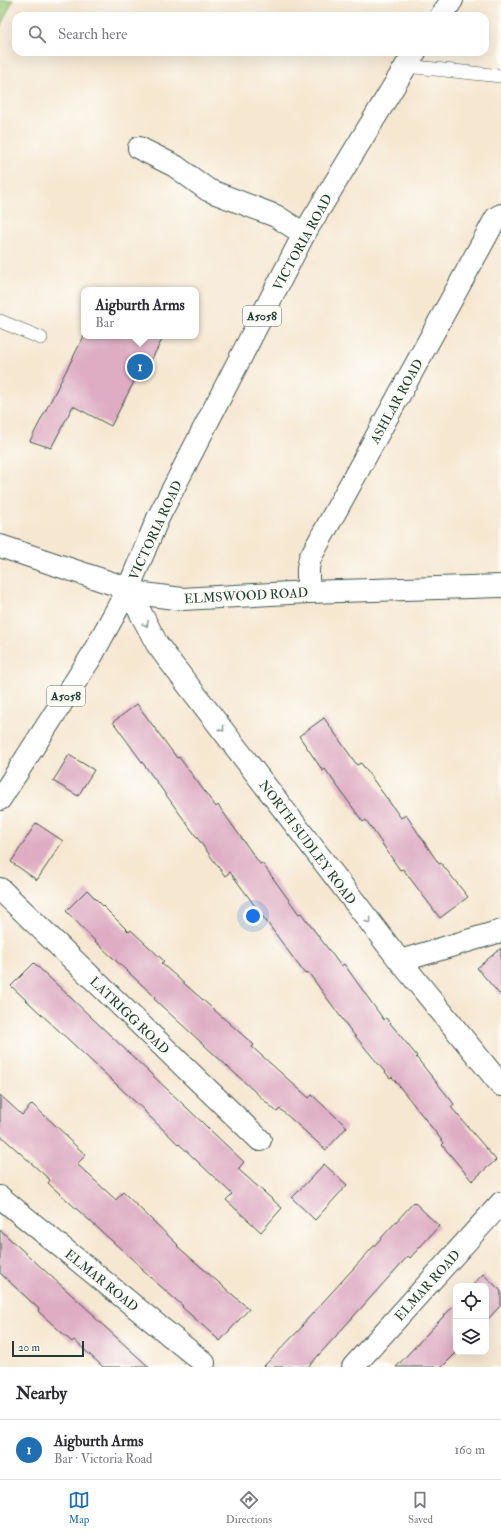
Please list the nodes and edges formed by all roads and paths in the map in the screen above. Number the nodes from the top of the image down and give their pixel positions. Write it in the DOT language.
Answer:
graph roads {
  1 [pos="452,0"];
  2 [pos="444,12"];
  3 [pos="410,59"];
  4 [pos="501,76"];
  5 [pos="139,148"];
  6 [pos="501,215"];
  7 [pos="304,234"];
  8 [pos="0,321"];
  9 [pos="41,338"];
  10 [pos="0,546"];
  11 [pos="501,586"];
  12 [pos="128,590"];
  13 [pos="308,592"];
  14 [pos="0,799"];
  15 [pos="0,889"];
  16 [pos="501,931"];
  17 [pos="400,961"];
  18 [pos="501,1085"];
  19 [pos="260,1140"];
  20 [pos="0,1197"];
  21 [pos="501,1203"];
  22 [pos="204,1363"];
  23 [pos="353,1367"];
  1 -- 2 [label="street"];
  3 -- 4 [label="lane"];
  3 -- 7 [label="street, VICTORIA ROAD / A5058"];
  5 -- 7 [label="street"];
  6 -- 13 [label="street, ASHLAR ROAD"];
  7 -- 12 [label="street, VICTORIA ROAD / A5058"];
  8 -- 9 [label="lane"];
  10 -- 12 [label="street, ELMSWOOD ROAD"];
  11 -- 13 [label="street, ELMSWOOD ROAD"];
  12 -- 13 [label="street, ELMSWOOD ROAD"];
  12 -- 14 [label="street, A5058"];
  12 -- 17 [label="street, NORTH SUDLEY ROAD, one-way"];
  15 -- 19 [label="street, LATRIGG ROAD"];
  16 -- 17 [label="street"];
  17 -- 18 [label="street, NORTH SUDLEY ROAD"];
  20 -- 22 [label="street, ELMAR ROAD"];
  21 -- 23 [label="street, ELMAR ROAD"];
}
